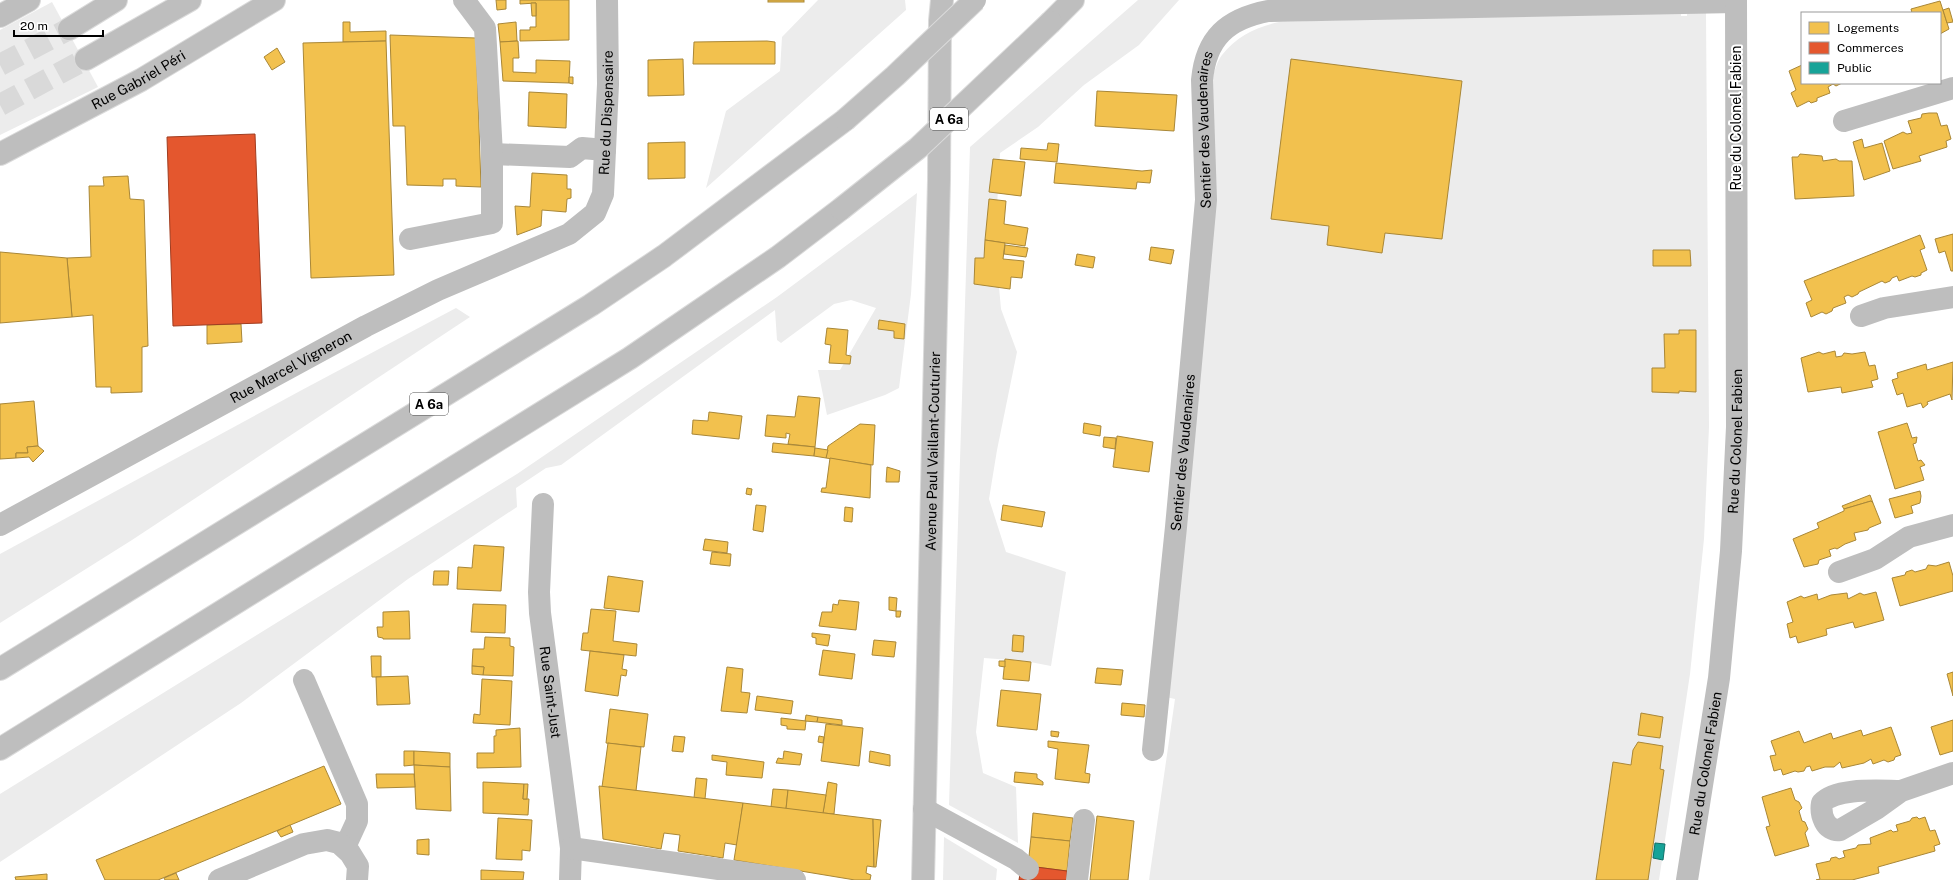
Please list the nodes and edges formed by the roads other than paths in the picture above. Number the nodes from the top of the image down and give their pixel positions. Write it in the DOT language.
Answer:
graph roads {
  1 [pos="29,0"];
  2 [pos="116,0"];
  3 [pos="190,0"];
  4 [pos="274,0"];
  5 [pos="464,0"];
  6 [pos="607,0"];
  7 [pos="937,0"];
  8 [pos="942,0"];
  9 [pos="975,0"];
  10 [pos="1073,0"];
  11 [pos="1736,1"];
  12 [pos="0,16"];
  13 [pos="940,21"];
  14 [pos="69,29"];
  15 [pos="86,59"];
  16 [pos="1953,88"];
  17 [pos="1844,121"];
  18 [pos="605,150"];
  19 [pos="0,154"];
  20 [pos="492,154"];
  21 [pos="588,220"];
  22 [pos="410,239"];
  23 [pos="1953,297"];
  24 [pos="1861,316"];
  25 [pos="543,504"];
  26 [pos="0,525"];
  27 [pos="1953,525"];
  28 [pos="1839,572"];
  29 [pos="0,669"];
  30 [pos="304,680"];
  31 [pos="0,749"];
  32 [pos="1153,750"];
  33 [pos="1953,773"];
  34 [pos="1901,791"];
  35 [pos="924,809"];
  36 [pos="1084,820"];
  37 [pos="345,847"];
  38 [pos="571,848"];
  39 [pos="1028,869"];
  40 [pos="219,880"];
  41 [pos="358,880"];
  42 [pos="570,880"];
  43 [pos="795,880"];
  44 [pos="922,880"];
  45 [pos="1077,880"];
  46 [pos="1687,880"];
  1 -- 12 [label="main road"];
  2 -- 14 [label="main road"];
  3 -- 15 [label="main road"];
  4 -- 19 [label="main road, Rue Gabriel Péri"];
  5 -- 20 [label="main road"];
  6 -- 18 [label="main road, Rue du Dispensaire"];
  7 -- 13 [label="main road, Avenue Paul Vaillant-Couturier"];
  8 -- 13 [label="main road, Avenue Paul Vaillant-Couturier"];
  9 -- 29 [label="main road, A 6a, bridge"];
  10 -- 31 [label="main road, A 6a, bridge"];
  11 -- 32 [label="main road, Sentier des Vaudenaires"];
  11 -- 46 [label="main road, Rue du Colonel Fabien"];
  13 -- 35 [label="main road, Avenue Paul Vaillant-Couturier"];
  16 -- 17 [label="main road"];
  18 -- 20 [label="main road"];
  18 -- 21 [label="main road, Rue du Dispensaire"];
  20 -- 22 [label="main road"];
  21 -- 26 [label="main road, Rue Marcel Vigneron"];
  23 -- 24 [label="main road"];
  25 -- 38 [label="main road, Rue Saint-Just"];
  27 -- 28 [label="main road"];
  30 -- 37 [label="main road"];
  33 -- 34 [label="main road"];
  35 -- 39 [label="main road"];
  35 -- 44 [label="main road, Avenue Paul Vaillant-Couturier"];
  36 -- 45 [label="main road"];
  37 -- 40 [label="main road"];
  37 -- 41 [label="main road"];
  38 -- 42 [label="main road, Rue Saint-Just"];
  38 -- 43 [label="main road"];
}
